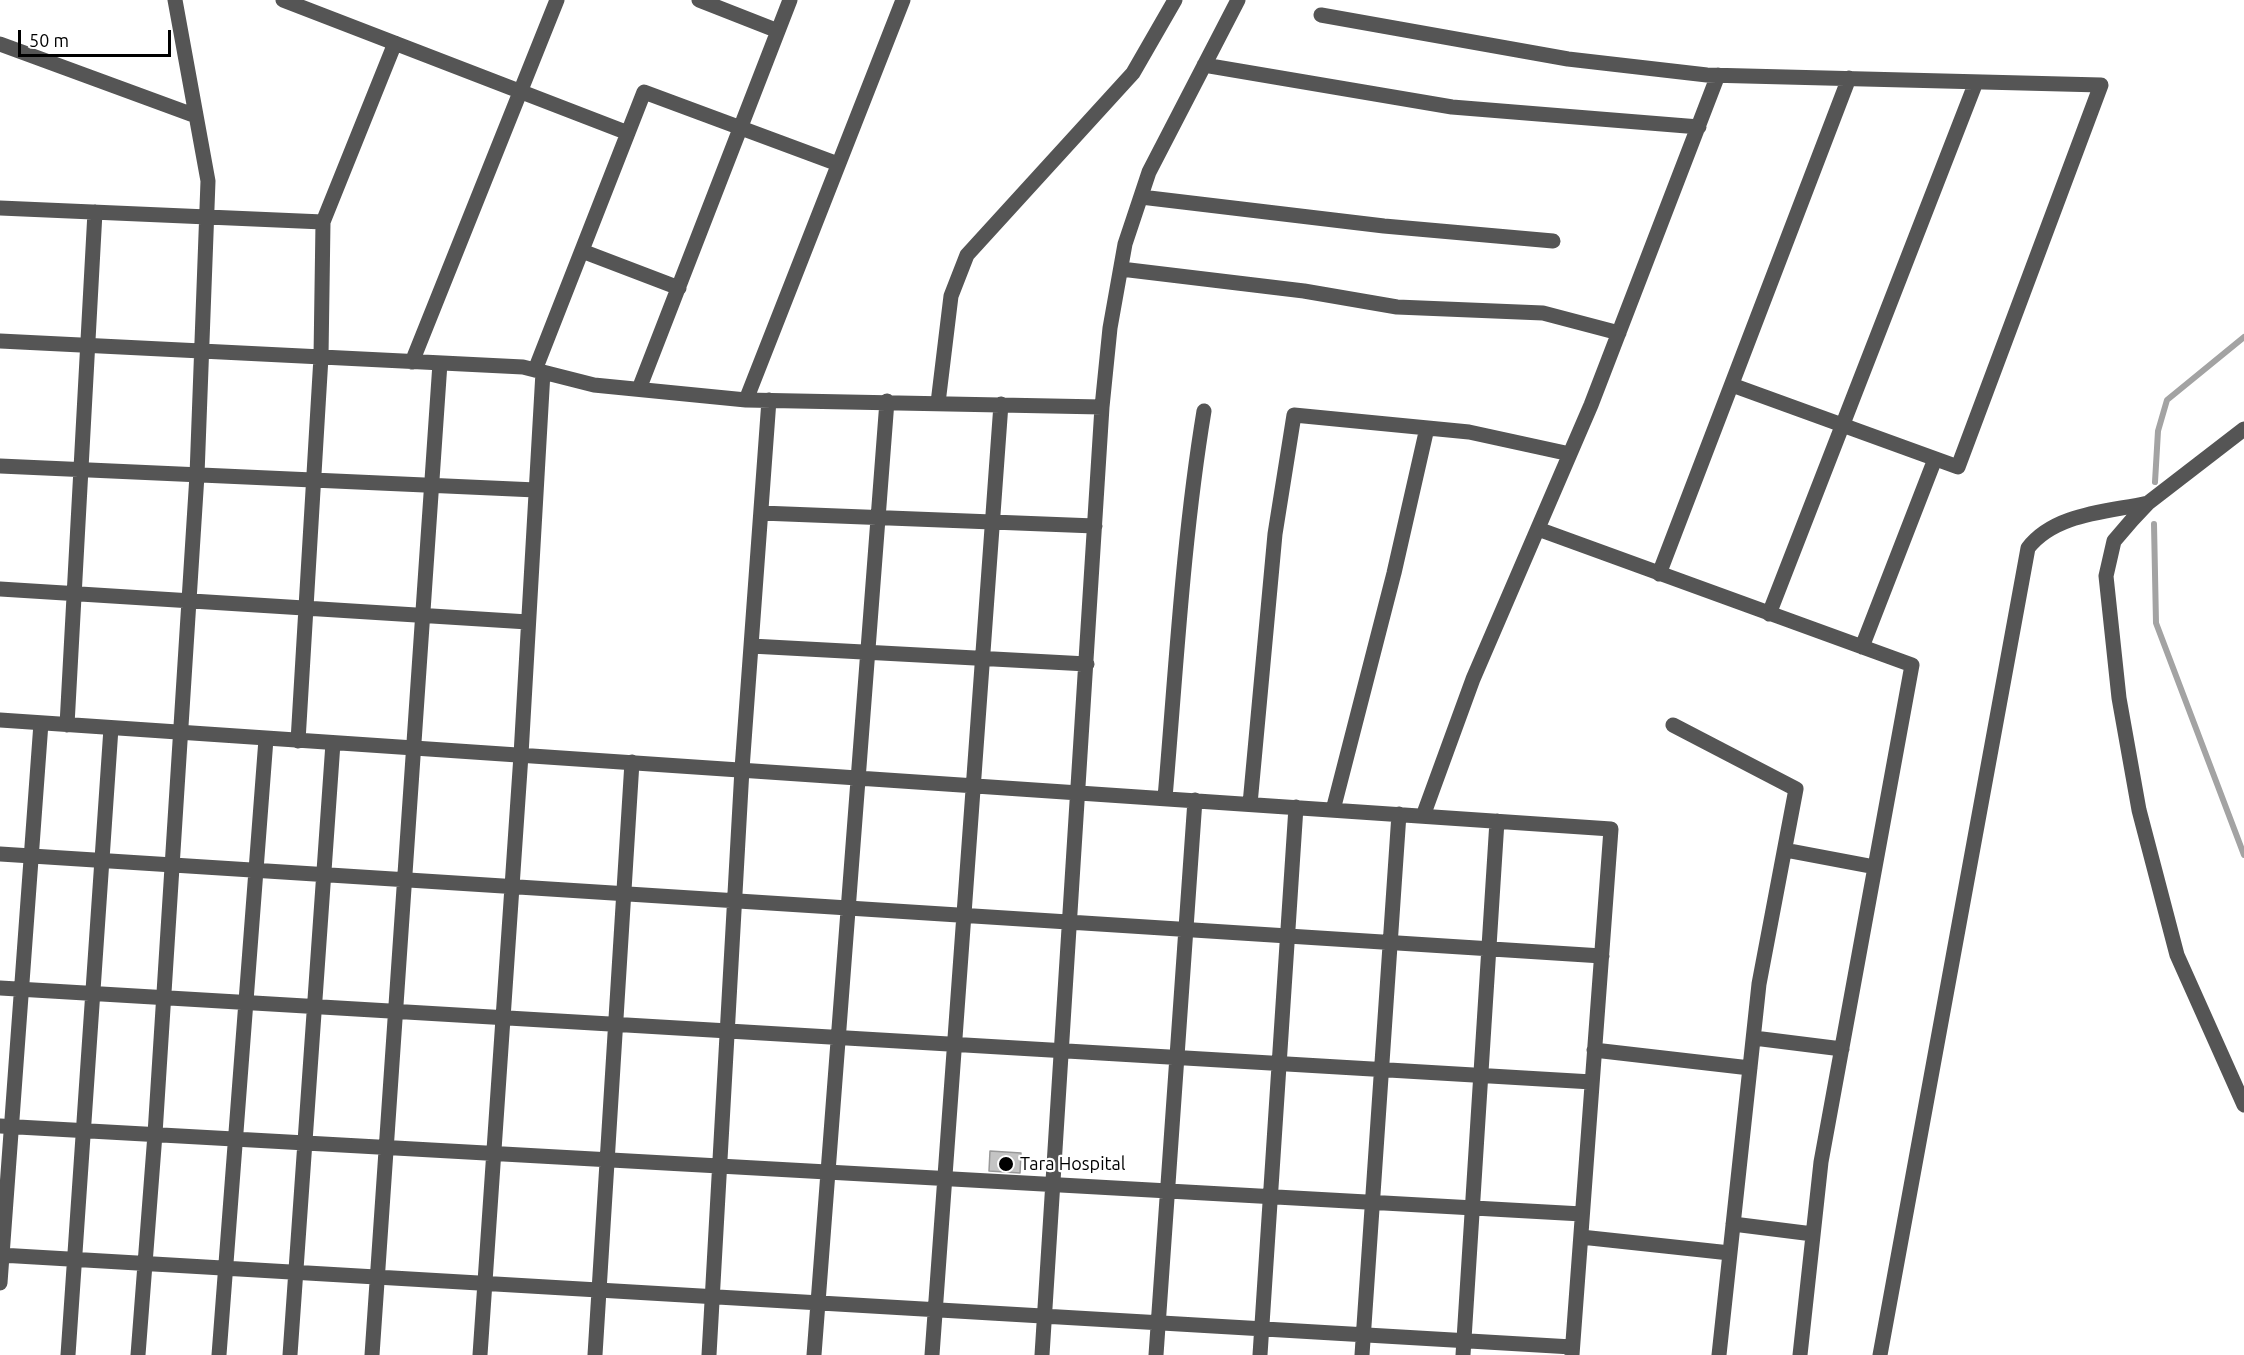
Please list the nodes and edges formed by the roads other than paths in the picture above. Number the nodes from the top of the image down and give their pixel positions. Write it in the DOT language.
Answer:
graph roads {
  1 [pos="175,0"];
  2 [pos="284,0"];
  3 [pos="556,0"];
  4 [pos="699,0"];
  5 [pos="790,0"];
  6 [pos="902,0"];
  7 [pos="1175,0"];
  8 [pos="1238,0"];
  9 [pos="1321,15"];
  10 [pos="778,31"];
  11 [pos="395,43"];
  12 [pos="0,44"];
  13 [pos="1204,65"];
  14 [pos="1718,75"];
  15 [pos="1850,78"];
  16 [pos="1977,82"];
  17 [pos="520,92"];
  18 [pos="196,116"];
  19 [pos="1698,127"];
  20 [pos="741,128"];
  21 [pos="628,133"];
  22 [pos="838,164"];
  23 [pos="1141,197"];
  24 [pos="0,208"];
  25 [pos="95,212"];
  26 [pos="207,217"];
  27 [pos="323,222"];
  28 [pos="1553,241"];
  29 [pos="582,251"];
  30 [pos="1121,269"];
  31 [pos="679,288"];
  32 [pos="1619,333"];
  33 [pos="0,341"];
  34 [pos="89,345"];
  35 [pos="203,351"];
  36 [pos="321,357"];
  37 [pos="412,362"];
  38 [pos="441,363"];
  39 [pos="539,371"];
  40 [pos="1732,386"];
  41 [pos="639,389"];
  42 [pos="746,400"];
  43 [pos="769,400"];
  44 [pos="887,402"];
  45 [pos="939,403"];
  46 [pos="1001,404"];
  47 [pos="1102,407"];
  48 [pos="1204,411"];
  49 [pos="1842,425"];
  50 [pos="1427,428"];
  51 [pos="2244,429"];
  52 [pos="1570,454"];
  53 [pos="1935,459"];
  54 [pos="0,466"];
  55 [pos="82,470"];
  56 [pos="197,475"];
  57 [pos="314,480"];
  58 [pos="432,486"];
  59 [pos="536,490"];
  60 [pos="2148,503"];
  61 [pos="761,513"];
  62 [pos="878,518"];
  63 [pos="992,522"];
  64 [pos="1095,526"];
  65 [pos="1538,529"];
  66 [pos="1659,574"];
  67 [pos="0,589"];
  68 [pos="74,593"];
  69 [pos="189,600"];
  70 [pos="306,608"];
  71 [pos="1769,614"];
  72 [pos="423,615"];
  73 [pos="528,622"];
  74 [pos="751,646"];
  75 [pos="1862,647"];
  76 [pos="867,652"];
  77 [pos="982,658"];
  78 [pos="1087,664"];
  79 [pos="0,720"];
  80 [pos="41,723"];
  81 [pos="67,725"];
  82 [pos="1673,725"];
  83 [pos="111,728"];
  84 [pos="181,734"];
  85 [pos="266,739"];
  86 [pos="298,741"];
  87 [pos="333,743"];
  88 [pos="414,748"];
  89 [pos="521,755"];
  90 [pos="632,762"];
  91 [pos="742,769"];
  92 [pos="858,777"];
  93 [pos="973,784"];
  94 [pos="1079,792"];
  95 [pos="1166,798"];
  96 [pos="1195,800"];
  97 [pos="1250,804"];
  98 [pos="1296,807"];
  99 [pos="1333,810"];
  100 [pos="1399,814"];
  101 [pos="1423,816"];
  102 [pos="1497,821"];
  103 [pos="1785,850"];
  104 [pos="0,854"];
  105 [pos="31,856"];
  106 [pos="102,860"];
  107 [pos="172,865"];
  108 [pos="1875,867"];
  109 [pos="256,870"];
  110 [pos="324,874"];
  111 [pos="405,880"];
  112 [pos="512,887"];
  113 [pos="624,894"];
  114 [pos="734,901"];
  115 [pos="848,908"];
  116 [pos="964,916"];
  117 [pos="1071,922"];
  118 [pos="1186,930"];
  119 [pos="1287,936"];
  120 [pos="1390,943"];
  121 [pos="1489,949"];
  122 [pos="1602,956"];
  123 [pos="0,988"];
  124 [pos="21,990"];
  125 [pos="93,994"];
  126 [pos="164,998"];
  127 [pos="246,1003"];
  128 [pos="314,1007"];
  129 [pos="396,1012"];
  130 [pos="503,1018"];
  131 [pos="615,1025"];
  132 [pos="727,1031"];
  133 [pos="838,1038"];
  134 [pos="1754,1038"];
  135 [pos="954,1045"];
  136 [pos="1842,1049"];
  137 [pos="1594,1050"];
  138 [pos="1062,1051"];
  139 [pos="1177,1058"];
  140 [pos="1279,1064"];
  141 [pos="1750,1068"];
  142 [pos="1381,1070"];
  143 [pos="1481,1076"];
  144 [pos="1592,1082"];
  145 [pos="2244,1106"];
  146 [pos="6,1126"];
  147 [pos="83,1130"];
  148 [pos="155,1134"];
  149 [pos="236,1139"];
  150 [pos="305,1143"];
  151 [pos="387,1147"];
  152 [pos="494,1153"];
  153 [pos="607,1160"];
  154 [pos="720,1166"];
  155 [pos="828,1172"];
  156 [pos="945,1179"];
  157 [pos="1053,1185"];
  158 [pos="1168,1191"];
  159 [pos="1270,1197"];
  160 [pos="1372,1203"];
  161 [pos="1472,1208"];
  162 [pos="1582,1214"];
  163 [pos="1733,1224"];
  164 [pos="1814,1234"];
  165 [pos="1581,1237"];
  166 [pos="1730,1252"];
  167 [pos="1,1255"];
  168 [pos="74,1259"];
  169 [pos="146,1263"];
  170 [pos="226,1268"];
  171 [pos="296,1272"];
  172 [pos="378,1277"];
  173 [pos="0,1283"];
  174 [pos="485,1283"];
  175 [pos="599,1290"];
  176 [pos="713,1296"];
  177 [pos="818,1303"];
  178 [pos="935,1310"];
  179 [pos="1044,1316"];
  180 [pos="1158,1323"];
  181 [pos="1262,1329"];
  182 [pos="1363,1335"];
  183 [pos="1463,1348"];
  184 [pos="1572,1351"];
  185 [pos="68,1355"];
  186 [pos="138,1355"];
  187 [pos="219,1355"];
  188 [pos="290,1355"];
  189 [pos="372,1355"];
  190 [pos="480,1355"];
  191 [pos="595,1355"];
  192 [pos="710,1355"];
  193 [pos="814,1355"];
  194 [pos="932,1355"];
  195 [pos="1042,1355"];
  196 [pos="1156,1355"];
  197 [pos="1260,1355"];
  198 [pos="1362,1355"];
  199 [pos="1719,1355"];
  200 [pos="1800,1355"];
  201 [pos="1880,1355"];
  1 -- 18 [label="street"];
  2 -- 11 [label="street"];
  3 -- 17 [label="street"];
  4 -- 10 [label="street"];
  5 -- 10 [label="street"];
  6 -- 22 [label="street"];
  7 -- 45 [label="street"];
  8 -- 13 [label="street"];
  9 -- 14 [label="street"];
  10 -- 20 [label="street"];
  11 -- 17 [label="street"];
  11 -- 27 [label="street"];
  12 -- 18 [label="street"];
  13 -- 19 [label="street"];
  13 -- 23 [label="street"];
  14 -- 15 [label="street"];
  14 -- 19 [label="street"];
  15 -- 16 [label="street"];
  15 -- 40 [label="street"];
  16 -- 49 [label="street"];
  16 -- 53 [label="street"];
  17 -- 21 [label="street"];
  17 -- 37 [label="street"];
  18 -- 26 [label="street"];
  19 -- 32 [label="street"];
  20 -- 21 [label="street"];
  20 -- 22 [label="street"];
  20 -- 31 [label="street"];
  21 -- 29 [label="street"];
  22 -- 42 [label="street"];
  23 -- 28 [label="street"];
  23 -- 30 [label="street"];
  24 -- 25 [label="street"];
  25 -- 26 [label="street"];
  25 -- 34 [label="street"];
  26 -- 27 [label="street"];
  26 -- 35 [label="street"];
  27 -- 36 [label="street"];
  29 -- 31 [label="street"];
  29 -- 39 [label="street"];
  30 -- 32 [label="street"];
  30 -- 47 [label="street"];
  31 -- 41 [label="street"];
  32 -- 52 [label="street"];
  33 -- 34 [label="street"];
  34 -- 35 [label="street"];
  34 -- 55 [label="street"];
  35 -- 36 [label="street"];
  35 -- 56 [label="street"];
  36 -- 37 [label="street"];
  36 -- 57 [label="street"];
  37 -- 38 [label="street"];
  38 -- 39 [label="street"];
  38 -- 58 [label="street"];
  39 -- 41 [label="street"];
  39 -- 59 [label="street"];
  40 -- 49 [label="street"];
  40 -- 66 [label="street"];
  41 -- 42 [label="street"];
  42 -- 43 [label="street"];
  43 -- 44 [label="street"];
  43 -- 61 [label="street"];
  44 -- 45 [label="street"];
  44 -- 62 [label="street"];
  45 -- 46 [label="street"];
  46 -- 47 [label="street"];
  46 -- 63 [label="street"];
  47 -- 64 [label="street"];
  48 -- 95 [label="street"];
  49 -- 53 [label="street"];
  49 -- 71 [label="street"];
  50 -- 52 [label="street"];
  50 -- 97 [label="street"];
  50 -- 99 [label="street"];
  51 -- 60 [label="street"];
  52 -- 65 [label="street"];
  53 -- 75 [label="street"];
  54 -- 55 [label="street"];
  55 -- 56 [label="street"];
  55 -- 68 [label="street"];
  56 -- 57 [label="street"];
  56 -- 69 [label="street"];
  57 -- 58 [label="street"];
  57 -- 70 [label="street"];
  58 -- 59 [label="street"];
  58 -- 72 [label="street"];
  59 -- 73 [label="street"];
  60 -- 145 [label="street"];
  60 -- 201 [label="street"];
  61 -- 62 [label="street"];
  61 -- 74 [label="street"];
  62 -- 63 [label="street"];
  62 -- 76 [label="street"];
  63 -- 64 [label="street"];
  63 -- 77 [label="street"];
  64 -- 78 [label="street"];
  65 -- 66 [label="street"];
  65 -- 101 [label="street"];
  66 -- 71 [label="street"];
  67 -- 68 [label="street"];
  68 -- 69 [label="street"];
  68 -- 81 [label="street"];
  69 -- 70 [label="street"];
  69 -- 84 [label="street"];
  70 -- 72 [label="street"];
  70 -- 86 [label="street"];
  71 -- 75 [label="street"];
  72 -- 73 [label="street"];
  72 -- 88 [label="street"];
  73 -- 89 [label="street"];
  74 -- 76 [label="street"];
  74 -- 91 [label="street"];
  75 -- 108 [label="street"];
  76 -- 77 [label="street"];
  76 -- 92 [label="street"];
  77 -- 78 [label="street"];
  77 -- 93 [label="street"];
  78 -- 94 [label="street"];
  79 -- 80 [label="street"];
  80 -- 81 [label="street"];
  80 -- 105 [label="street"];
  81 -- 83 [label="street"];
  82 -- 103 [label="street"];
  83 -- 84 [label="street"];
  83 -- 106 [label="street"];
  84 -- 85 [label="street"];
  84 -- 107 [label="street"];
  85 -- 86 [label="street"];
  85 -- 109 [label="street"];
  86 -- 87 [label="street"];
  87 -- 88 [label="street"];
  87 -- 110 [label="street"];
  88 -- 89 [label="street"];
  88 -- 111 [label="street"];
  89 -- 90 [label="street"];
  89 -- 112 [label="street"];
  90 -- 91 [label="street"];
  90 -- 113 [label="street"];
  91 -- 92 [label="street"];
  91 -- 114 [label="street"];
  92 -- 93 [label="street"];
  92 -- 115 [label="street"];
  93 -- 94 [label="street"];
  93 -- 116 [label="street"];
  94 -- 95 [label="street"];
  94 -- 117 [label="street"];
  95 -- 96 [label="street"];
  96 -- 97 [label="street"];
  96 -- 118 [label="street"];
  97 -- 98 [label="street"];
  98 -- 99 [label="street"];
  98 -- 119 [label="street"];
  99 -- 100 [label="street"];
  100 -- 101 [label="street"];
  100 -- 120 [label="street"];
  101 -- 102 [label="street"];
  102 -- 121 [label="street"];
  102 -- 122 [label="street"];
  103 -- 108 [label="street"];
  103 -- 134 [label="street"];
  104 -- 105 [label="street"];
  105 -- 106 [label="street"];
  105 -- 124 [label="street"];
  106 -- 107 [label="street"];
  106 -- 125 [label="street"];
  107 -- 109 [label="street"];
  107 -- 126 [label="street"];
  108 -- 136 [label="street"];
  109 -- 110 [label="street"];
  109 -- 127 [label="street"];
  110 -- 111 [label="street"];
  110 -- 128 [label="street"];
  111 -- 112 [label="street"];
  111 -- 129 [label="street"];
  112 -- 113 [label="street"];
  112 -- 130 [label="street"];
  113 -- 114 [label="street"];
  113 -- 131 [label="street"];
  114 -- 115 [label="street"];
  114 -- 132 [label="street"];
  115 -- 116 [label="street"];
  115 -- 133 [label="street"];
  116 -- 117 [label="street"];
  116 -- 135 [label="street"];
  117 -- 118 [label="street"];
  117 -- 138 [label="street"];
  118 -- 119 [label="street"];
  118 -- 139 [label="street"];
  119 -- 120 [label="street"];
  119 -- 140 [label="street"];
  120 -- 121 [label="street"];
  120 -- 142 [label="street"];
  121 -- 122 [label="street"];
  121 -- 143 [label="street"];
  122 -- 137 [label="street"];
  123 -- 124 [label="street"];
  124 -- 125 [label="street"];
  124 -- 146 [label="street"];
  125 -- 126 [label="street"];
  125 -- 147 [label="street"];
  126 -- 127 [label="street"];
  126 -- 148 [label="street"];
  127 -- 128 [label="street"];
  127 -- 149 [label="street"];
  128 -- 129 [label="street"];
  128 -- 150 [label="street"];
  129 -- 130 [label="street"];
  129 -- 151 [label="street"];
  130 -- 131 [label="street"];
  130 -- 152 [label="street"];
  131 -- 132 [label="street"];
  131 -- 153 [label="street"];
  132 -- 133 [label="street"];
  132 -- 154 [label="street"];
  133 -- 135 [label="street"];
  133 -- 155 [label="street"];
  134 -- 136 [label="street"];
  134 -- 141 [label="street"];
  135 -- 138 [label="street"];
  135 -- 156 [label="street"];
  136 -- 164 [label="street"];
  137 -- 141 [label="street"];
  137 -- 144 [label="street"];
  138 -- 139 [label="street"];
  138 -- 157 [label="street"];
  139 -- 140 [label="street"];
  139 -- 158 [label="street"];
  140 -- 142 [label="street"];
  140 -- 159 [label="street"];
  141 -- 163 [label="street"];
  142 -- 143 [label="street"];
  142 -- 160 [label="street"];
  143 -- 144 [label="street"];
  143 -- 161 [label="street"];
  144 -- 162 [label="street"];
  146 -- 147 [label="street"];
  146 -- 167 [label="street"];
  147 -- 148 [label="street"];
  147 -- 168 [label="street"];
  148 -- 149 [label="street"];
  148 -- 169 [label="street"];
  149 -- 150 [label="street"];
  149 -- 170 [label="street"];
  150 -- 151 [label="street"];
  150 -- 171 [label="street"];
  151 -- 152 [label="street"];
  151 -- 172 [label="street"];
  152 -- 153 [label="street"];
  152 -- 174 [label="street"];
  153 -- 154 [label="street"];
  153 -- 175 [label="street"];
  154 -- 155 [label="street"];
  154 -- 176 [label="street"];
  155 -- 156 [label="street"];
  155 -- 177 [label="street"];
  156 -- 157 [label="street"];
  156 -- 178 [label="street"];
  157 -- 158 [label="street"];
  157 -- 179 [label="street"];
  158 -- 159 [label="street"];
  158 -- 180 [label="street"];
  159 -- 160 [label="street"];
  159 -- 181 [label="street"];
  160 -- 161 [label="street"];
  160 -- 182 [label="street"];
  161 -- 162 [label="street"];
  161 -- 183 [label="street"];
  162 -- 165 [label="street"];
  163 -- 164 [label="street"];
  163 -- 166 [label="street"];
  164 -- 200 [label="street"];
  165 -- 166 [label="street"];
  165 -- 184 [label="street"];
  166 -- 199 [label="street"];
  167 -- 168 [label="street"];
  167 -- 173 [label="street"];
  168 -- 169 [label="street"];
  168 -- 185 [label="street"];
  169 -- 170 [label="street"];
  169 -- 186 [label="street"];
  170 -- 171 [label="street"];
  170 -- 187 [label="street"];
  171 -- 172 [label="street"];
  171 -- 188 [label="street"];
  172 -- 174 [label="street"];
  172 -- 189 [label="street"];
  174 -- 175 [label="street"];
  174 -- 190 [label="street"];
  175 -- 176 [label="street"];
  175 -- 191 [label="street"];
  176 -- 177 [label="street"];
  176 -- 192 [label="street"];
  177 -- 178 [label="street"];
  177 -- 193 [label="street"];
  178 -- 179 [label="street"];
  178 -- 194 [label="street"];
  179 -- 180 [label="street"];
  179 -- 195 [label="street"];
  180 -- 181 [label="street"];
  180 -- 196 [label="street"];
  181 -- 182 [label="street"];
  181 -- 197 [label="street"];
  182 -- 183 [label="street"];
  182 -- 198 [label="street"];
  183 -- 184 [label="street"];
}
